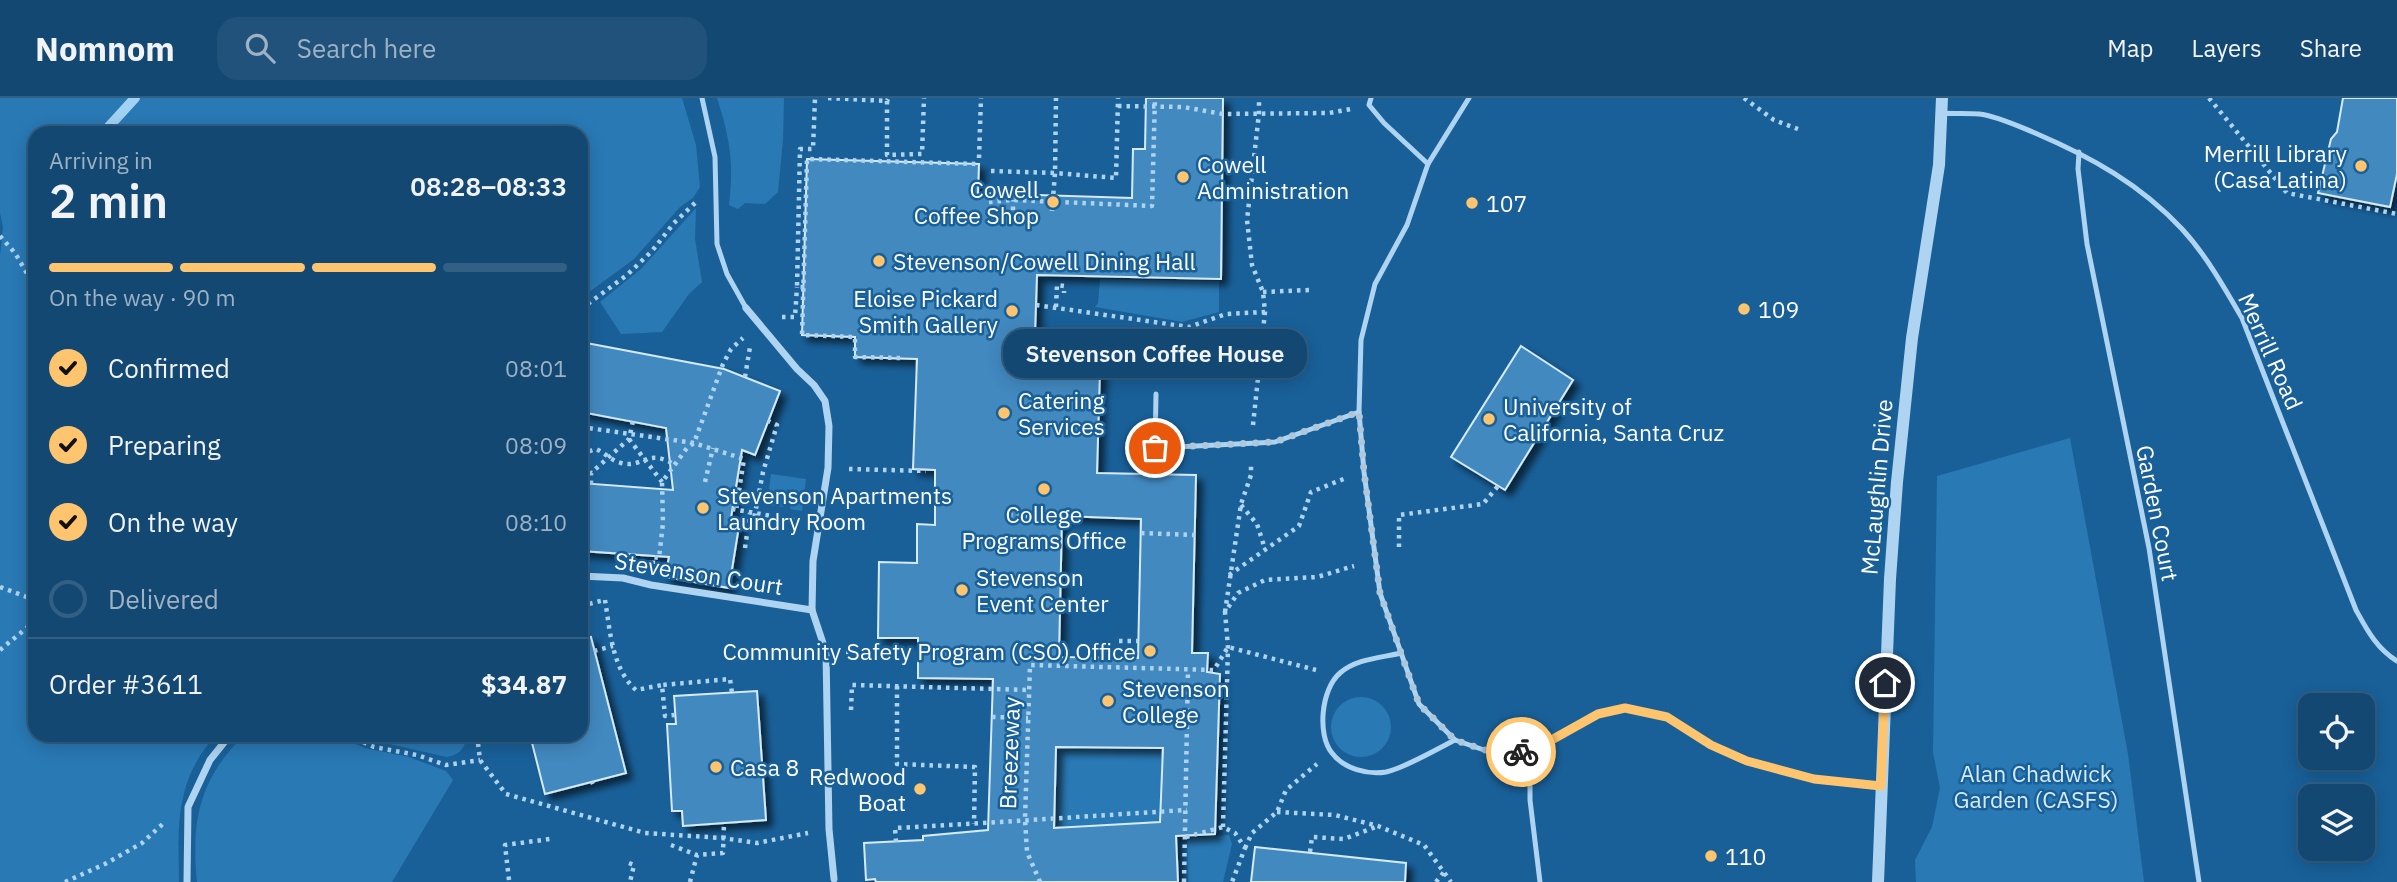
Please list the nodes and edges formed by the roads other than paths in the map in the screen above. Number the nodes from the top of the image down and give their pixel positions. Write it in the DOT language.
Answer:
graph roads {
  1 [pos="702,98"];
  2 [pos="1371,98"];
  3 [pos="1469,98"];
  4 [pos="1942,98"];
  5 [pos="1942,113"];
  6 [pos="2079,152"];
  7 [pos="1428,164"];
  8 [pos="746,308"];
  9 [pos="1156,394"];
  10 [pos="1359,412"];
  11 [pos="588,576"];
  12 [pos="812,610"];
  13 [pos="1401,653"];
  14 [pos="2397,661"];
  15 [pos="1455,740"];
  16 [pos="224,742"];
  17 [pos="1530,752"];
  18 [pos="1881,786"];
  19 [pos="834,880"];
  20 [pos="187,882"];
  21 [pos="1540,882"];
  22 [pos="1878,882"];
  23 [pos="2199,882"];
  1 -- 8 [label="lane"];
  2 -- 7 [label="lane"];
  3 -- 7 [label="lane"];
  4 -- 5 [label="street, McLaughlin Drive"];
  5 -- 6 [label="lane, Merrill Road"];
  5 -- 18 [label="street, McLaughlin Drive"];
  6 -- 14 [label="lane, Merrill Road"];
  6 -- 23 [label="lane, Garden Court"];
  7 -- 10 [label="lane"];
  8 -- 12 [label="street"];
  9 -- 10 [label="lane"];
  10 -- 13 [label="lane"];
  11 -- 12 [label="street, Stevenson Court"];
  12 -- 19 [label="street"];
  13 -- 15 [label="lane"];
  13 -- 15 [label="lane"];
  15 -- 17 [label="lane"];
  16 -- 20 [label="street"];
  17 -- 18 [label="lane"];
  17 -- 21 [label="lane"];
  18 -- 22 [label="street, McLaughlin Drive"];
}
